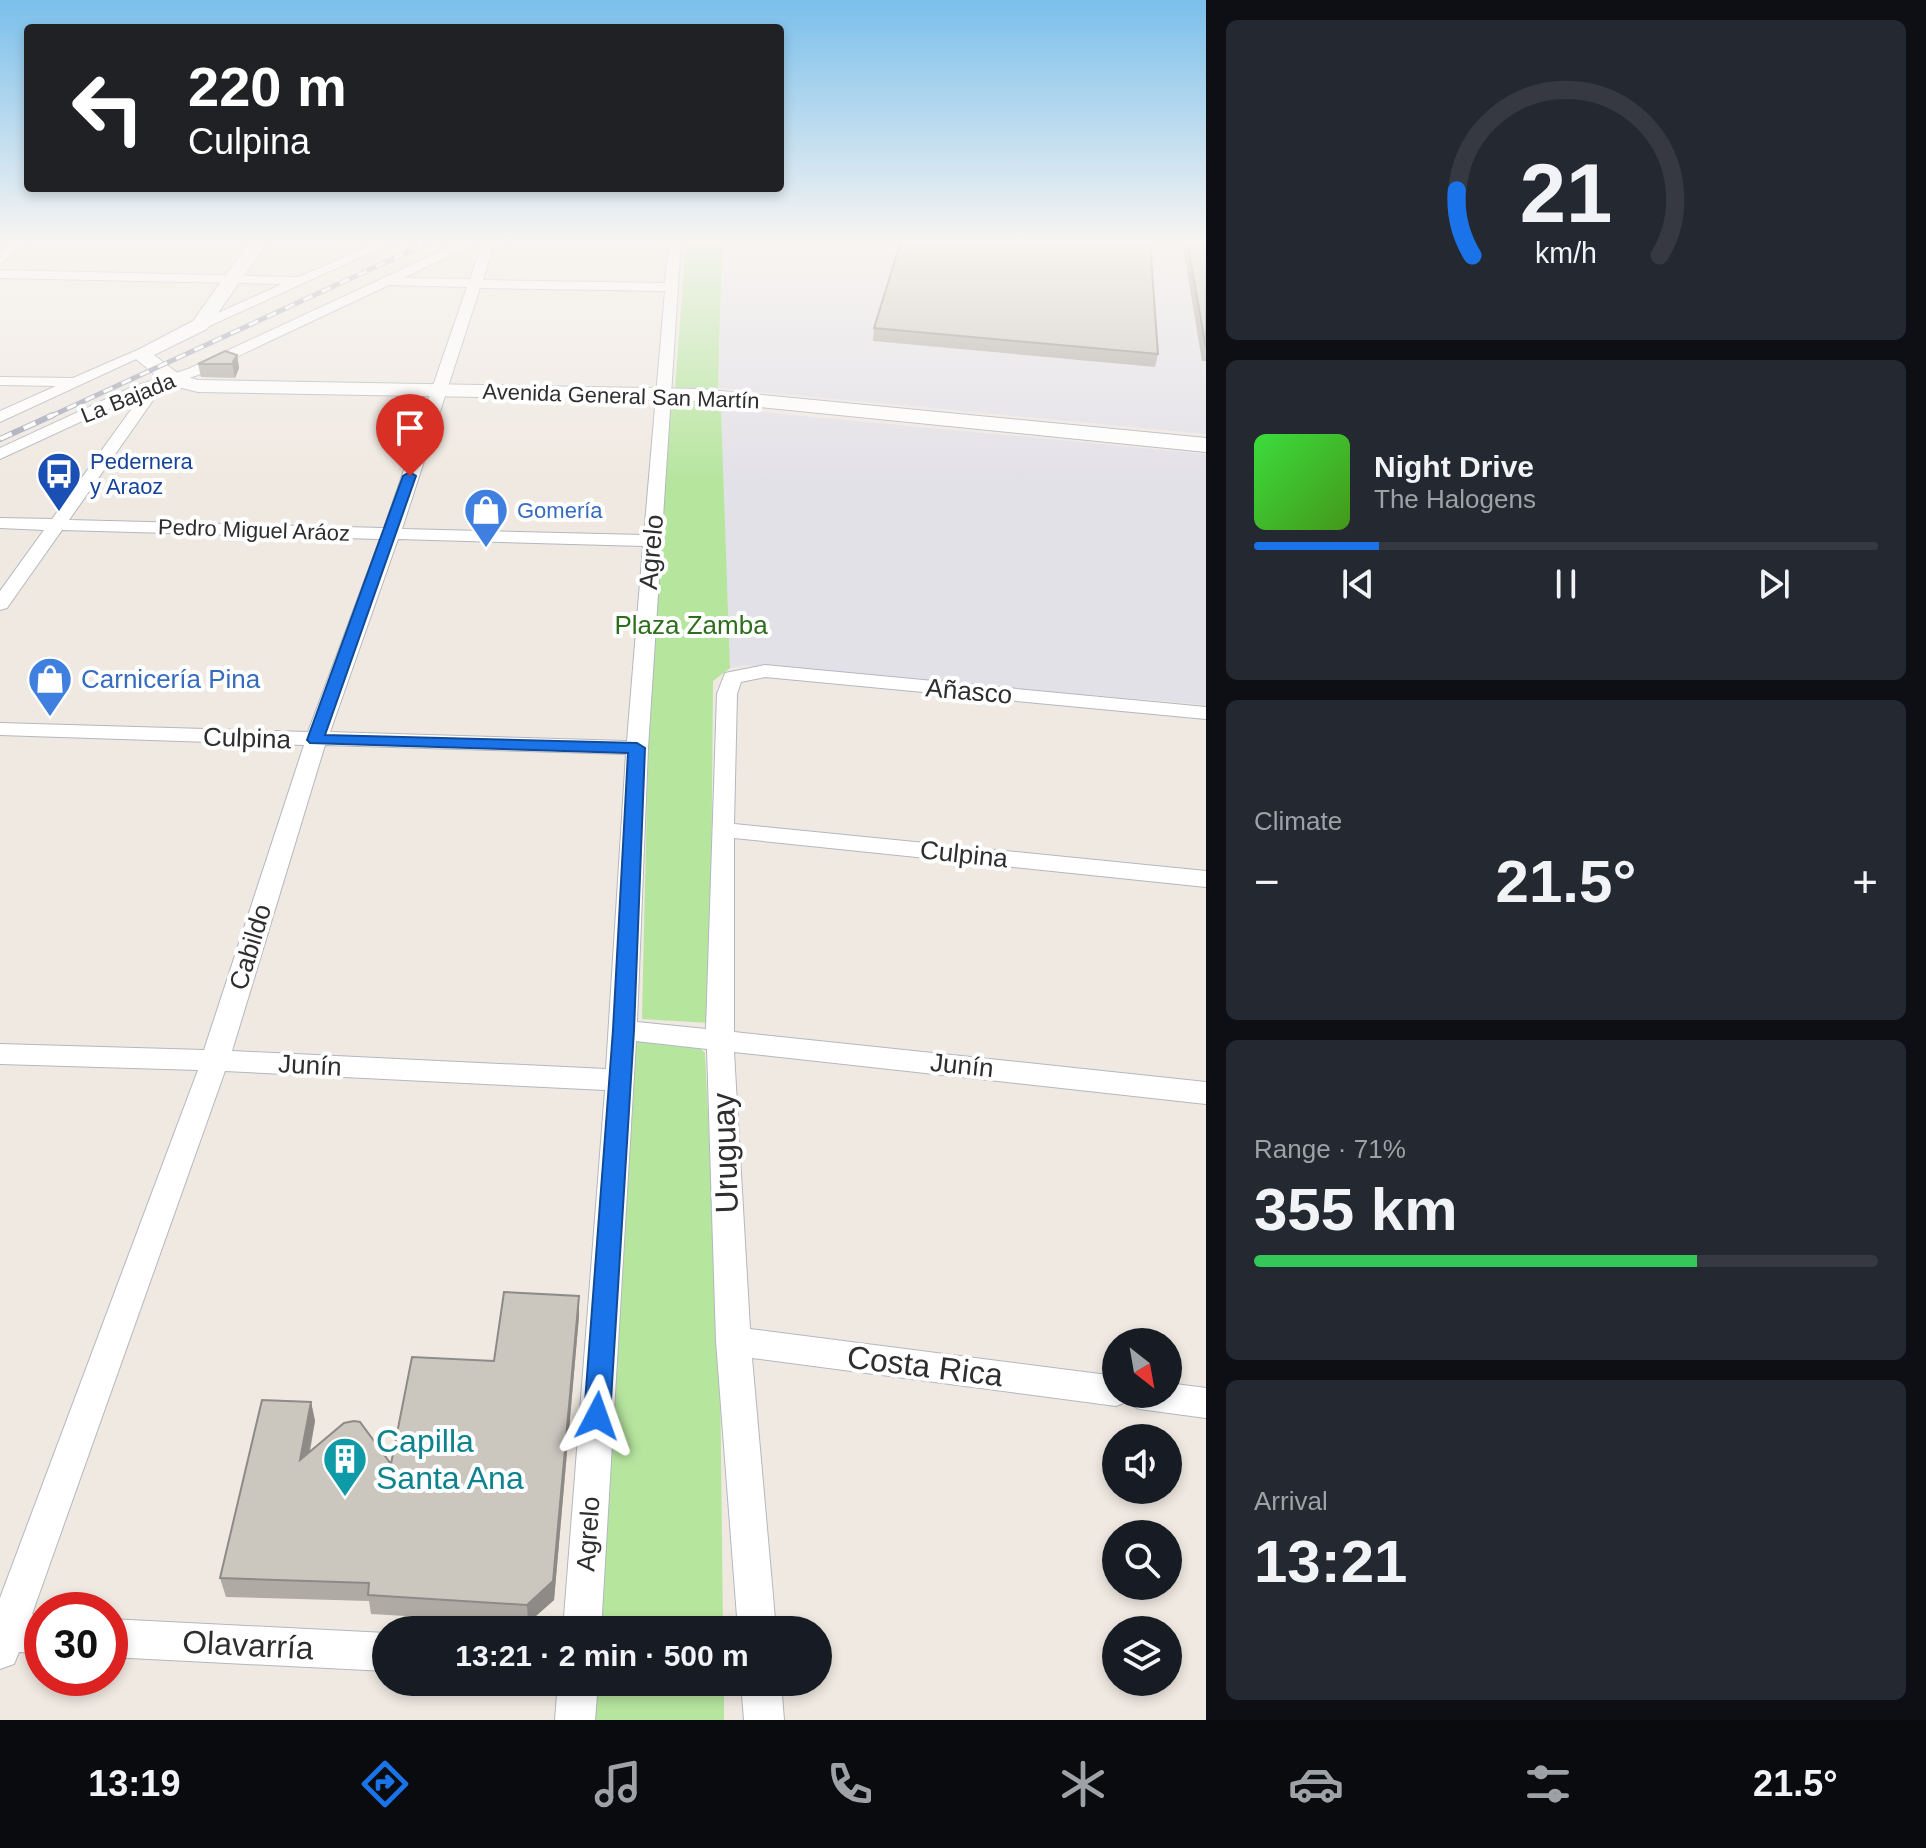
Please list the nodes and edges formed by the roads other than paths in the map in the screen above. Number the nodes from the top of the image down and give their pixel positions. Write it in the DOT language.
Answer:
graph roads {
  1 [pos="200,321"];
  2 [pos="211,321"];
  3 [pos="301,321"];
  4 [pos="463,321"];
  5 [pos="668,321"];
  6 [pos="194,329"];
  7 [pos="140,354"];
  8 [pos="173,380"];
  9 [pos="0,381"];
  10 [pos="76,383"];
  11 [pos="439,389"];
  12 [pos="665,395"];
  13 [pos="0,417"];
  14 [pos="1206,445"];
  15 [pos="0,454"];
  16 [pos="0,523"];
  17 [pos="56,525"];
  18 [pos="391,534"];
  19 [pos="651,541"];
  20 [pos="0,604"];
  21 [pos="732,677"];
  22 [pos="1206,713"];
  23 [pos="0,729"];
  24 [pos="316,740"];
  25 [pos="637,748"];
  26 [pos="722,830"];
  27 [pos="1206,879"];
  28 [pos="623,1030"];
  29 [pos="720,1038"];
  30 [pos="0,1054"];
  31 [pos="215,1060"];
  32 [pos="620,1080"];
  33 [pos="1206,1093"];
  34 [pos="733,1341"];
  35 [pos="1102,1389"];
  36 [pos="1182,1400"];
  37 [pos="1206,1403"];
  38 [pos="583,1616"];
  39 [pos="756,1616"];
  40 [pos="12,1637"];
  41 [pos="128,1639"];
  42 [pos="372,1651"];
  43 [pos="577,1696"];
  44 [pos="762,1696"];
  45 [pos="575,1720"];
  46 [pos="764,1720"];
  1 -- 6 [label="street"];
  2 -- 6 [label="street"];
  3 -- 8 [label="street, La Bajada"];
  4 -- 11 [label="street, Cabildo"];
  5 -- 12 [label="street, Agrelo"];
  6 -- 7 [label="street"];
  7 -- 8 [label="street, Avenida General San Martín"];
  7 -- 10 [label="street"];
  8 -- 11 [label="street, Avenida General San Martín"];
  8 -- 15 [label="street, La Bajada"];
  8 -- 17 [label="street"];
  9 -- 10 [label="street"];
  10 -- 13 [label="street"];
  11 -- 12 [label="street, Avenida General San Martín"];
  11 -- 18 [label="street, Cabildo"];
  12 -- 14 [label="street, Avenida General San Martín"];
  12 -- 19 [label="street, Agrelo"];
  16 -- 17 [label="street, Pedro Miguel Aráoz"];
  17 -- 18 [label="street, Pedro Miguel Aráoz"];
  17 -- 20 [label="street"];
  18 -- 19 [label="street, Pedro Miguel Aráoz"];
  18 -- 24 [label="street, Cabildo"];
  19 -- 25 [label="street, Agrelo"];
  21 -- 22 [label="street, Añasco"];
  21 -- 26 [label="street, Uruguay"];
  23 -- 24 [label="street, Culpina"];
  24 -- 25 [label="street, Culpina"];
  24 -- 31 [label="street, Cabildo"];
  25 -- 28 [label="street, Agrelo"];
  26 -- 27 [label="street, Culpina"];
  26 -- 29 [label="street, Uruguay"];
  28 -- 29 [label="street, Junín"];
  28 -- 32 [label="street, Agrelo"];
  29 -- 33 [label="street, Junín"];
  29 -- 34 [label="street, Uruguay"];
  30 -- 31 [label="street, Junín"];
  31 -- 32 [label="street, Junín"];
  31 -- 40 [label="street, Cabildo"];
  32 -- 38 [label="street, Agrelo"];
  34 -- 35 [label="street, Costa Rica"];
  34 -- 39 [label="street, Uruguay"];
  36 -- 37 [label="street"];
  41 -- 42 [label="street, Olavarría"];
  43 -- 45 [label="street"];
  44 -- 46 [label="street"];
}
